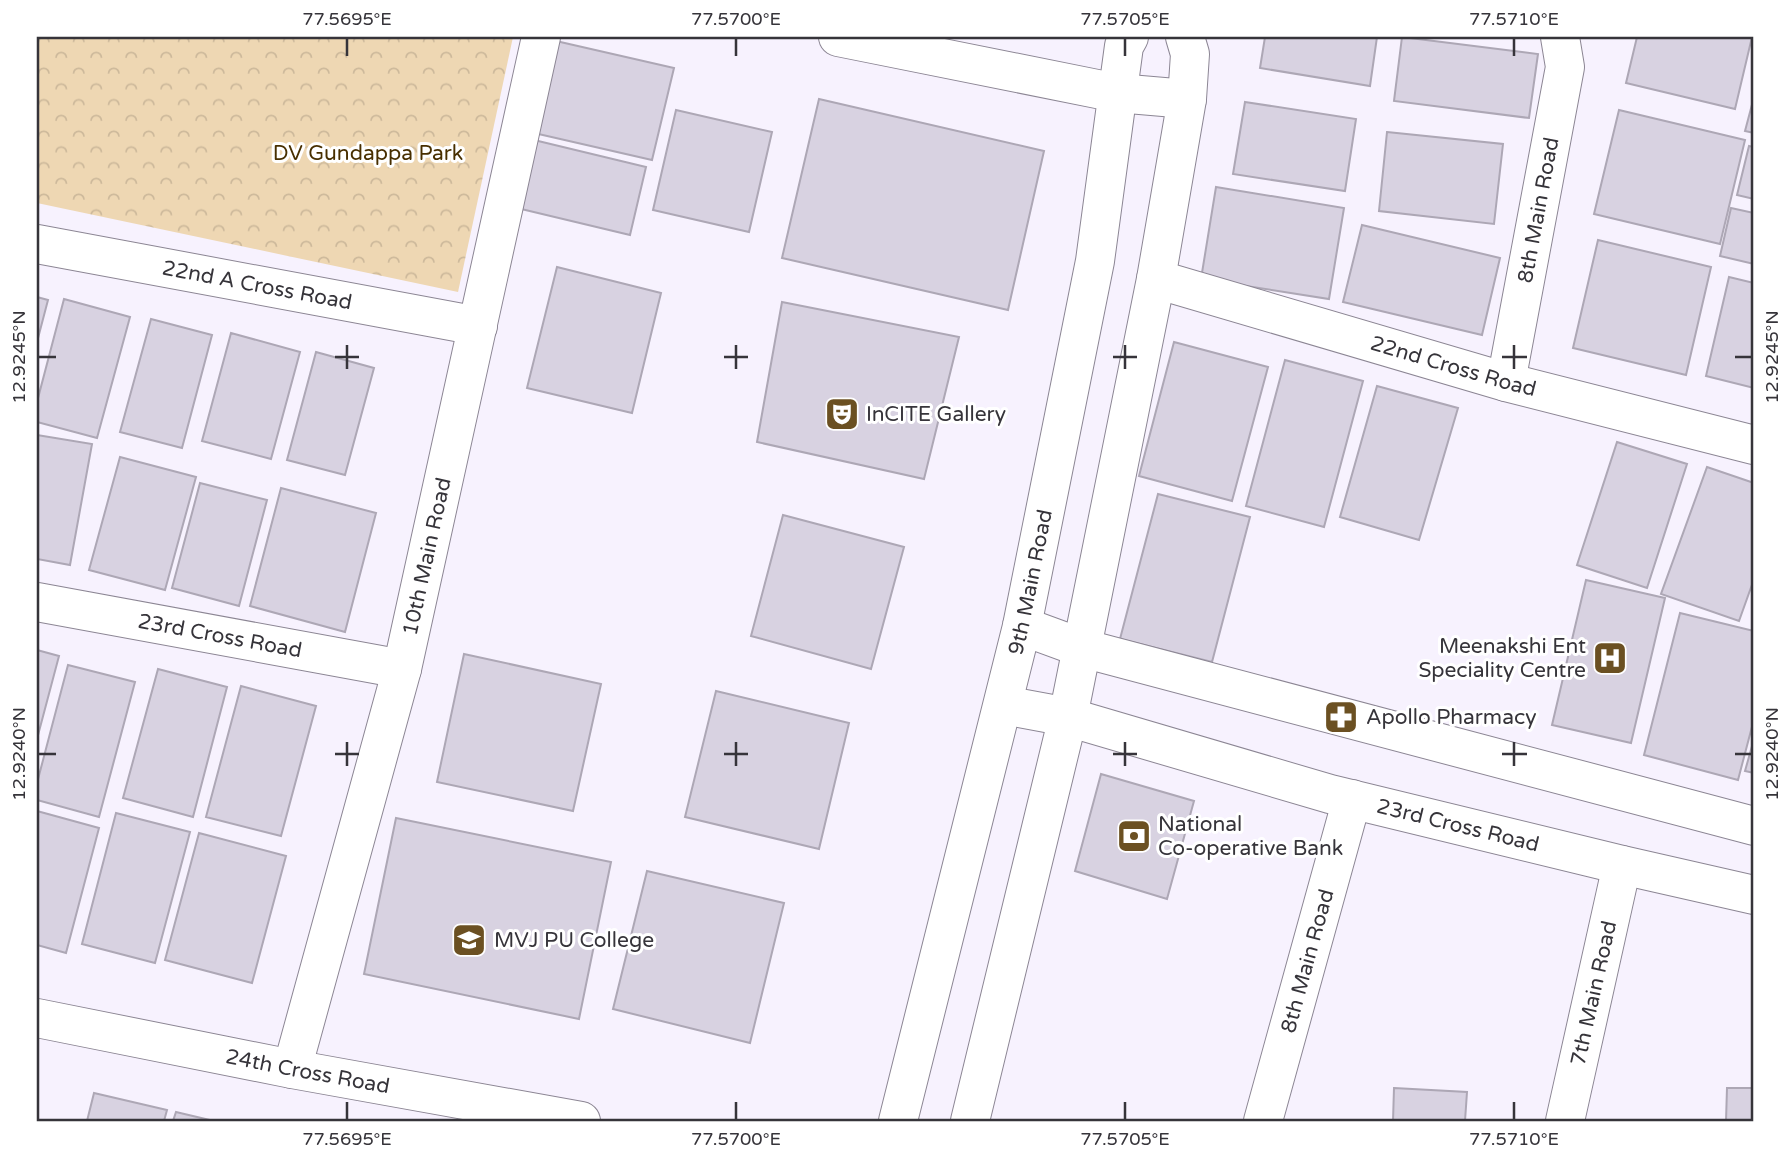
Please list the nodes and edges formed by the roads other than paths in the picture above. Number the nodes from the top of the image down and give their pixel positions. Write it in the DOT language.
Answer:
graph roads {
  1 [pos="541,37"];
  2 [pos="838,37"];
  3 [pos="1129,37"];
  4 [pos="1185,37"];
  5 [pos="1560,37"];
  6 [pos="1117,93"];
  7 [pos="1187,99"];
  8 [pos="37,244"];
  9 [pos="1156,279"];
  10 [pos="478,326"];
  11 [pos="1506,382"];
  12 [pos="1754,445"];
  13 [pos="37,602"];
  14 [pos="1022,626"];
  15 [pos="1082,648"];
  16 [pos="402,669"];
  17 [pos="1003,705"];
  18 [pos="1068,717"];
  19 [pos="1352,799"];
  20 [pos="1754,826"];
  21 [pos="1622,865"];
  22 [pos="1754,895"];
  23 [pos="37,1018"];
  24 [pos="292,1069"];
  25 [pos="581,1121"];
  26 [pos="898,1121"];
  27 [pos="970,1121"];
  28 [pos="1263,1121"];
  29 [pos="1565,1121"];
  1 -- 10 [label="street, 10th Main Road"];
  2 -- 6 [label="street"];
  3 -- 6 [label="street, 9th Main Road"];
  4 -- 7 [label="street"];
  5 -- 11 [label="street, 8th Main Road"];
  6 -- 7 [label="street"];
  6 -- 14 [label="street, 9th Main Road"];
  7 -- 9 [label="street"];
  8 -- 10 [label="street, 22nd A Cross Road"];
  9 -- 11 [label="street, 22nd Cross Road"];
  9 -- 15 [label="street"];
  10 -- 16 [label="street, 10th Main Road"];
  11 -- 12 [label="street, 22nd Cross Road"];
  13 -- 16 [label="street, 23rd Cross Road"];
  14 -- 15 [label="street"];
  14 -- 17 [label="street, 9th Main Road"];
  15 -- 18 [label="street"];
  15 -- 20 [label="street"];
  16 -- 24 [label="street, 10th Main Road"];
  17 -- 18 [label="street, 23rd Cross Road"];
  17 -- 26 [label="street, 9th Main Road"];
  18 -- 19 [label="street, 23rd Cross Road"];
  18 -- 27 [label="street"];
  19 -- 21 [label="street, 23rd Cross Road"];
  19 -- 28 [label="street, 8th Main Road"];
  21 -- 22 [label="street, 23rd Cross Road"];
  21 -- 29 [label="street, 7th Main Road"];
  23 -- 24 [label="street, 24th Cross Road"];
  24 -- 25 [label="street, 24th Cross Road"];
}
